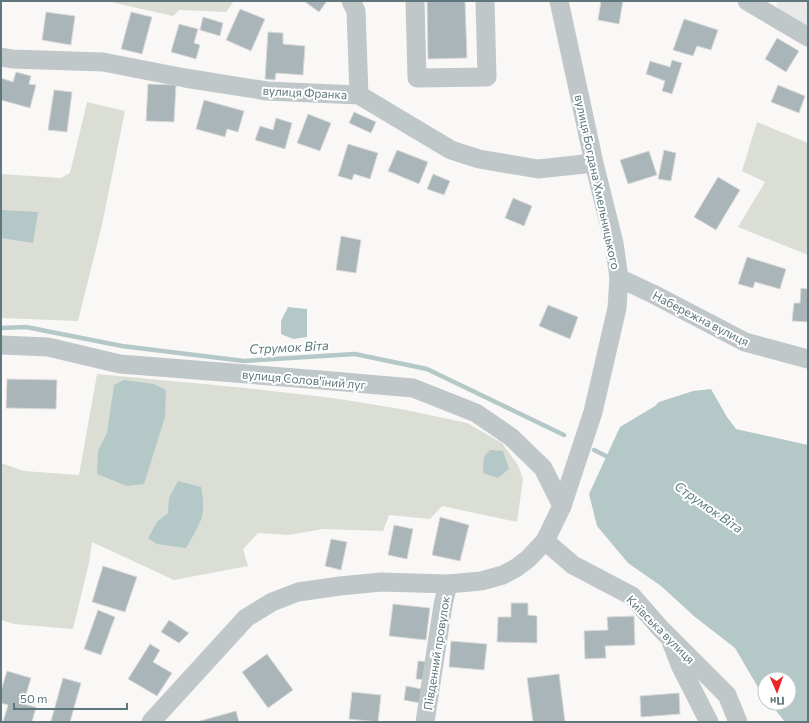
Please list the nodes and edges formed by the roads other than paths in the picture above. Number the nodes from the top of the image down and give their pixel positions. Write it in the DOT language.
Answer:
graph roads {
  1 [pos="351,1"];
  2 [pos="415,1"];
  3 [pos="485,1"];
  4 [pos="558,1"];
  5 [pos="748,1"];
  6 [pos="808,37"];
  7 [pos="1,57"];
  8 [pos="359,95"];
  9 [pos="594,163"];
  10 [pos="619,278"];
  11 [pos="1,345"];
  12 [pos="808,359"];
  13 [pos="562,506"];
  14 [pos="544,541"];
  15 [pos="448,584"];
  16 [pos="669,637"];
  17 [pos="151,722"];
  18 [pos="425,722"];
  19 [pos="709,722"];
  20 [pos="738,722"];
  1 -- 8 [label="street"];
  2 -- 3 [label="street"];
  4 -- 9 [label="street, вулиця Богдана Хмельницького"];
  5 -- 6 [label="street"];
  7 -- 8 [label="street, вулиця Франка"];
  8 -- 9 [label="street, вулиця Франка"];
  9 -- 10 [label="street, вулиця Богдана Хмельницького"];
  10 -- 12 [label="street, Набережна вулиця"];
  10 -- 13 [label="street, вулиця Богдана Хмельницького"];
  11 -- 13 [label="street, вулиця Солов'їний луг"];
  13 -- 14 [label="street, вулиця Богдана Хмельницького"];
  14 -- 15 [label="street, вулиця Богдана Хмельницького"];
  14 -- 16 [label="street, Київська вулиця"];
  15 -- 17 [label="street, вулиця Богдана Хмельницького"];
  15 -- 18 [label="street, Південний провулок"];
  16 -- 19 [label="street"];
  16 -- 20 [label="street, Київська вулиця"];
}
